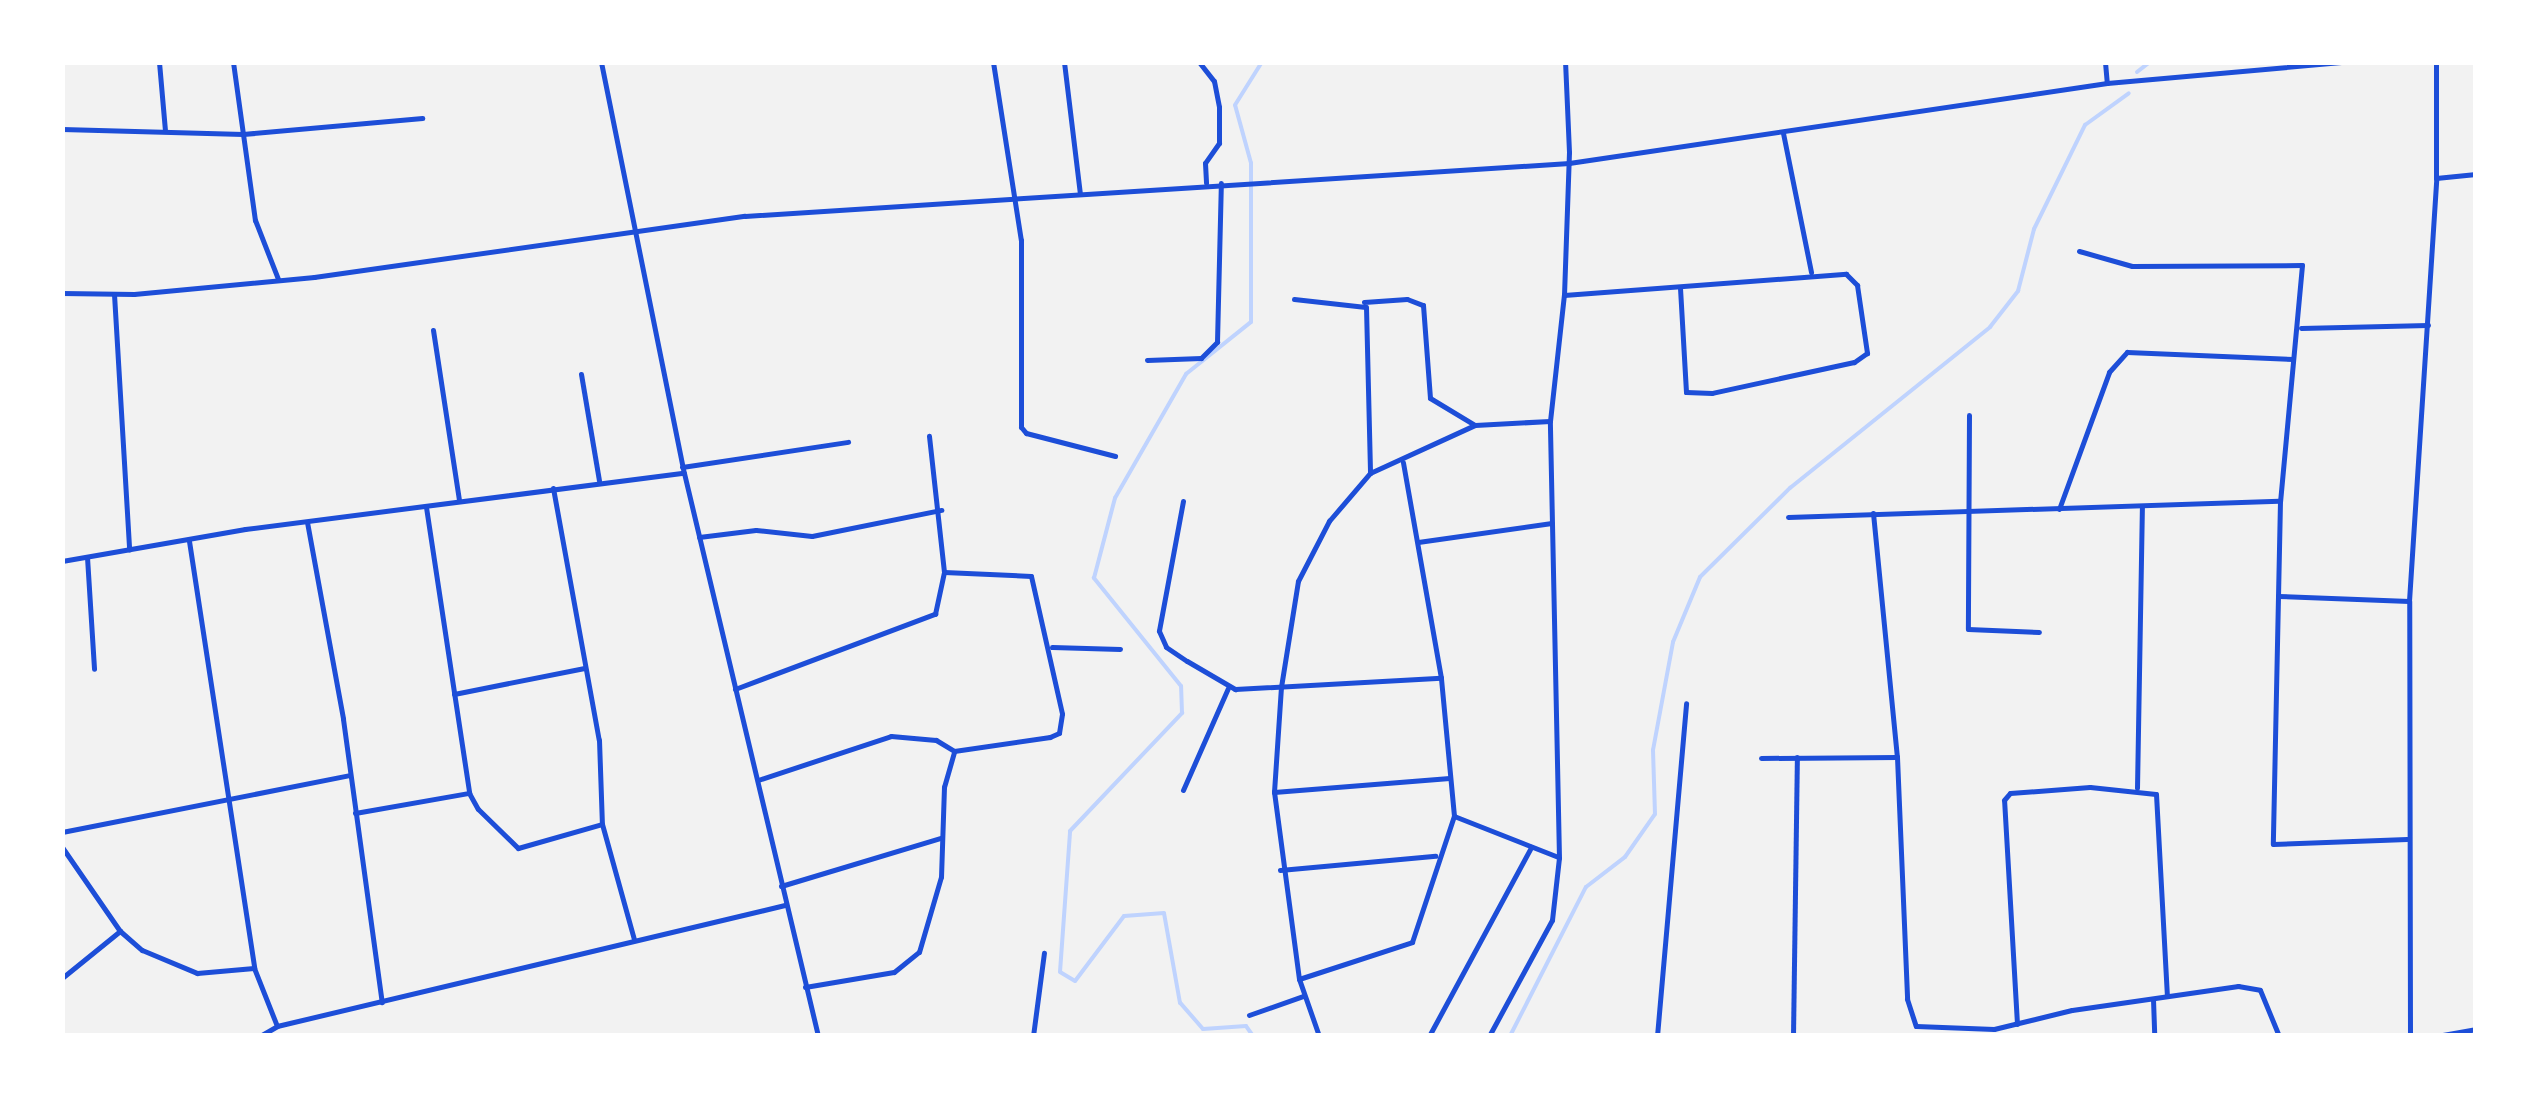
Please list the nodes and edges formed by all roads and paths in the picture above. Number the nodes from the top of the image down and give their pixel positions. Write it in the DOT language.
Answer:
graph roads {
  1 [pos="159,62"];
  2 [pos="233,62"];
  3 [pos="602,62"];
  4 [pos="993,62"];
  5 [pos="1064,62"];
  6 [pos="1199,62"];
  7 [pos="1565,62"];
  8 [pos="2105,62"];
  9 [pos="2344,62"];
  10 [pos="2436,62"];
  11 [pos="2107,83"];
  12 [pos="422,118"];
  13 [pos="62,129"];
  14 [pos="165,131"];
  15 [pos="1783,133"];
  16 [pos="242,134"];
  17 [pos="1569,163"];
  18 [pos="2476,174"];
  19 [pos="2436,178"];
  20 [pos="1223,182"];
  21 [pos="1206,184"];
  22 [pos="1080,194"];
  23 [pos="1017,198"];
  24 [pos="636,233"];
  25 [pos="2079,251"];
  26 [pos="1811,273"];
  27 [pos="278,280"];
  28 [pos="1680,288"];
  29 [pos="62,293"];
  30 [pos="114,294"];
  31 [pos="1564,295"];
  32 [pos="1294,300"];
  33 [pos="1362,302"];
  34 [pos="2428,325"];
  35 [pos="2301,328"];
  36 [pos="432,330"];
  37 [pos="1147,360"];
  38 [pos="2293,360"];
  39 [pos="581,374"];
  40 [pos="1969,415"];
  41 [pos="1550,420"];
  42 [pos="1475,425"];
  43 [pos="929,436"];
  44 [pos="848,442"];
  45 [pos="1115,456"];
  46 [pos="1403,462"];
  47 [pos="683,470"];
  48 [pos="1370,473"];
  49 [pos="600,480"];
  50 [pos="554,488"];
  51 [pos="459,500"];
  52 [pos="1183,500"];
  53 [pos="2280,501"];
  54 [pos="426,506"];
  55 [pos="2142,506"];
  56 [pos="2059,509"];
  57 [pos="941,510"];
  58 [pos="1873,512"];
  59 [pos="1967,512"];
  60 [pos="1788,516"];
  61 [pos="307,522"];
  62 [pos="1552,523"];
  63 [pos="699,537"];
  64 [pos="189,541"];
  65 [pos="1418,542"];
  66 [pos="129,550"];
  67 [pos="87,556"];
  68 [pos="62,561"];
  69 [pos="944,572"];
  70 [pos="2278,596"];
  71 [pos="2409,601"];
  72 [pos="2039,632"];
  73 [pos="1052,647"];
  74 [pos="1120,649"];
  75 [pos="584,668"];
  76 [pos="94,669"];
  77 [pos="1441,678"];
  78 [pos="1281,687"];
  79 [pos="1228,688"];
  80 [pos="736,689"];
  81 [pos="454,694"];
  82 [pos="1686,703"];
  83 [pos="954,751"];
  84 [pos="1896,757"];
  85 [pos="1761,758"];
  86 [pos="1797,758"];
  87 [pos="349,775"];
  88 [pos="1449,778"];
  89 [pos="757,780"];
  90 [pos="2137,788"];
  91 [pos="1183,790"];
  92 [pos="1274,792"];
  93 [pos="469,794"];
  94 [pos="226,796"];
  95 [pos="355,812"];
  96 [pos="1454,816"];
  97 [pos="602,824"];
  98 [pos="62,832"];
  99 [pos="940,838"];
  100 [pos="2406,840"];
  101 [pos="1531,846"];
  102 [pos="62,847"];
  103 [pos="1435,856"];
  104 [pos="1559,858"];
  105 [pos="1280,870"];
  106 [pos="780,887"];
  107 [pos="784,905"];
  108 [pos="120,932"];
  109 [pos="634,939"];
  110 [pos="1044,952"];
  111 [pos="254,968"];
  112 [pos="62,978"];
  113 [pos="1299,979"];
  114 [pos="805,988"];
  115 [pos="1303,996"];
  116 [pos="2167,996"];
  117 [pos="2153,998"];
  118 [pos="382,1002"];
  119 [pos="1250,1016"];
  120 [pos="2017,1024"];
  121 [pos="277,1026"];
  122 [pos="2476,1030"];
  123 [pos="260,1036"];
  124 [pos="818,1036"];
  125 [pos="1033,1036"];
  126 [pos="1320,1036"];
  127 [pos="1429,1036"];
  128 [pos="1489,1036"];
  129 [pos="1657,1036"];
  130 [pos="1794,1036"];
  131 [pos="2154,1036"];
  132 [pos="2278,1036"];
  133 [pos="2410,1036"];
  134 [pos="2437,1036"];
  1 -- 14 [label="street"];
  2 -- 16 [label="street"];
  3 -- 24 [label="street"];
  4 -- 23 [label="street"];
  5 -- 22 [label="street"];
  6 -- 21 [label="street"];
  7 -- 17 [label="street"];
  8 -- 11 [label="street"];
  9 -- 11 [label="street"];
  10 -- 19 [label="street"];
  11 -- 15 [label="street"];
  12 -- 16 [label="street"];
  13 -- 14 [label="street"];
  14 -- 16 [label="street"];
  15 -- 17 [label="street"];
  15 -- 26 [label="street"];
  16 -- 27 [label="street"];
  17 -- 20 [label="street"];
  17 -- 31 [label="street"];
  18 -- 19 [label="street"];
  19 -- 34 [label="street"];
  20 -- 21 [label="street"];
  20 -- 37 [label="street"];
  21 -- 22 [label="street"];
  22 -- 23 [label="street"];
  23 -- 24 [label="street"];
  23 -- 45 [label="street"];
  24 -- 27 [label="street"];
  24 -- 47 [label="street"];
  25 -- 35 [label="street"];
  26 -- 28 [label="street"];
  26 -- 28 [label="street"];
  27 -- 30 [label="street"];
  28 -- 31 [label="street"];
  29 -- 30 [label="street"];
  30 -- 66 [label="street"];
  31 -- 41 [label="street"];
  32 -- 33 [label="street"];
  33 -- 42 [label="street"];
  33 -- 48 [label="street"];
  34 -- 35 [label="street"];
  34 -- 71 [label="street"];
  35 -- 38 [label="street"];
  36 -- 51 [label="street"];
  38 -- 53 [label="street"];
  38 -- 56 [label="street"];
  39 -- 49 [label="street"];
  40 -- 59 [label="street"];
  41 -- 42 [label="street"];
  41 -- 62 [label="street"];
  42 -- 46 [label="street"];
  43 -- 57 [label="street"];
  44 -- 47 [label="street"];
  46 -- 48 [label="street"];
  46 -- 65 [label="street"];
  47 -- 49 [label="street"];
  47 -- 63 [label="street"];
  48 -- 78 [label="street"];
  49 -- 50 [label="street"];
  50 -- 51 [label="street"];
  50 -- 75 [label="street"];
  51 -- 54 [label="street"];
  52 -- 79 [label="street"];
  53 -- 55 [label="street"];
  53 -- 70 [label="street"];
  54 -- 61 [label="street"];
  54 -- 81 [label="street"];
  55 -- 56 [label="street"];
  55 -- 90 [label="street"];
  56 -- 59 [label="street"];
  57 -- 63 [label="street"];
  57 -- 69 [label="street"];
  58 -- 59 [label="street"];
  58 -- 60 [label="street"];
  58 -- 84 [label="street"];
  59 -- 72 [label="street"];
  61 -- 64 [label="street"];
  61 -- 87 [label="street"];
  62 -- 65 [label="street"];
  62 -- 104 [label="street"];
  63 -- 80 [label="street"];
  64 -- 66 [label="street"];
  64 -- 94 [label="street"];
  65 -- 77 [label="street"];
  66 -- 67 [label="street"];
  67 -- 68 [label="street"];
  67 -- 76 [label="street"];
  69 -- 73 [label="street"];
  69 -- 80 [label="street"];
  70 -- 71 [label="street"];
  70 -- 100 [label="street"];
  71 -- 100 [label="street"];
  73 -- 74 [label="street"];
  73 -- 83 [label="street"];
  75 -- 81 [label="street"];
  75 -- 97 [label="street"];
  77 -- 78 [label="street"];
  77 -- 88 [label="street"];
  78 -- 79 [label="street"];
  78 -- 92 [label="street"];
  79 -- 91 [label="street"];
  80 -- 89 [label="street"];
  81 -- 93 [label="street"];
  82 -- 129 [label="street"];
  83 -- 89 [label="street"];
  83 -- 99 [label="street"];
  84 -- 86 [label="street"];
  84 -- 120 [label="street"];
  85 -- 86 [label="street"];
  86 -- 130 [label="street"];
  87 -- 94 [label="street"];
  87 -- 95 [label="street"];
  88 -- 92 [label="street"];
  88 -- 96 [label="street"];
  89 -- 106 [label="street"];
  90 -- 116 [label="street"];
  90 -- 120 [label="street"];
  92 -- 105 [label="street"];
  93 -- 95 [label="street"];
  93 -- 97 [label="street"];
  94 -- 98 [label="street"];
  94 -- 111 [label="street"];
  95 -- 118 [label="street"];
  96 -- 101 [label="street"];
  96 -- 103 [label="street"];
  97 -- 109 [label="street"];
  99 -- 106 [label="street"];
  99 -- 114 [label="street"];
  100 -- 133 [label="street"];
  101 -- 104 [label="street"];
  101 -- 127 [label="street"];
  102 -- 108 [label="street"];
  103 -- 105 [label="street"];
  103 -- 113 [label="street"];
  104 -- 128 [label="street"];
  105 -- 113 [label="street"];
  106 -- 107 [label="street"];
  107 -- 109 [label="street"];
  107 -- 114 [label="street"];
  108 -- 111 [label="street"];
  108 -- 112 [label="street"];
  109 -- 118 [label="street"];
  110 -- 125 [label="street"];
  111 -- 121 [label="street"];
  113 -- 115 [label="street"];
  114 -- 124 [label="street"];
  115 -- 119 [label="street"];
  115 -- 126 [label="street"];
  116 -- 117 [label="street"];
  116 -- 132 [label="street"];
  117 -- 120 [label="street"];
  117 -- 131 [label="street"];
  118 -- 121 [label="street"];
  121 -- 123 [label="street"];
  122 -- 134 [label="street"];
}
